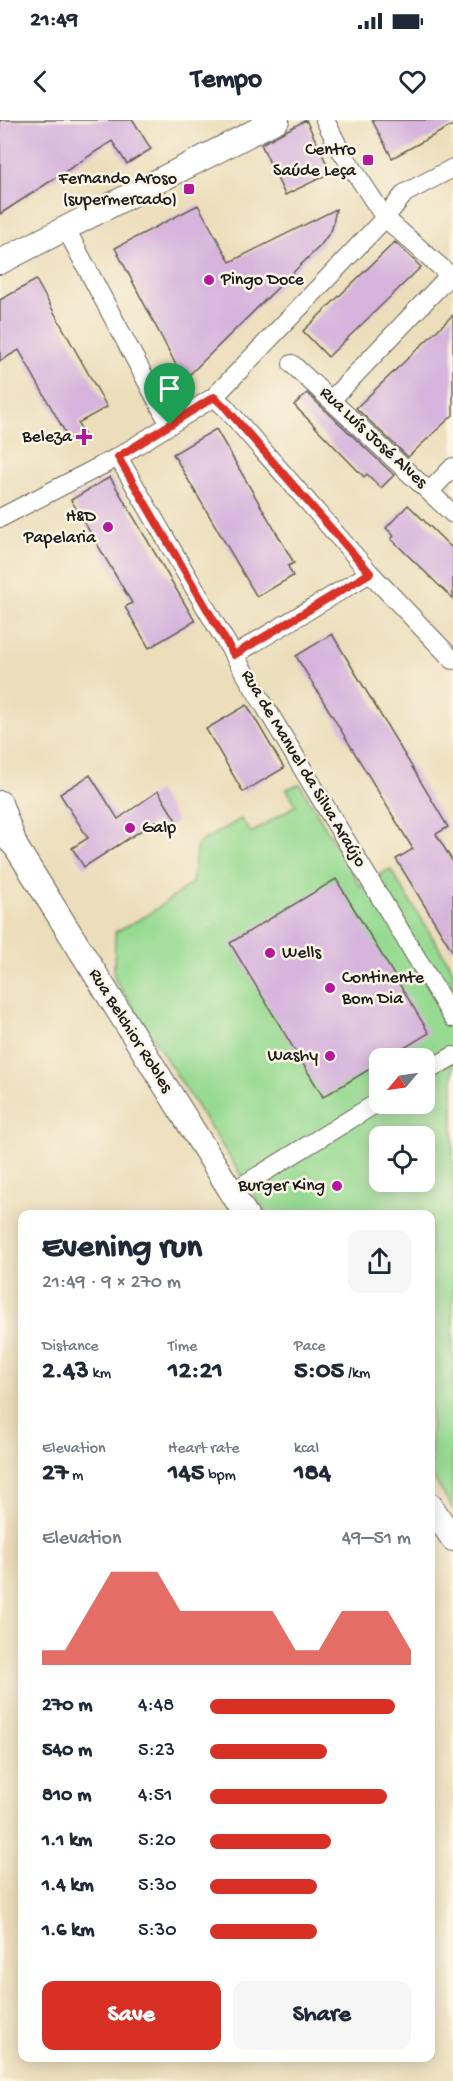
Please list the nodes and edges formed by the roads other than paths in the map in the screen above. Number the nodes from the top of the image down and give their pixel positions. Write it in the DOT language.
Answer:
graph roads {
  1 [pos="277,120"];
  2 [pos="325,120"];
  3 [pos="453,168"];
  4 [pos="384,218"];
  5 [pos="65,228"];
  6 [pos="0,262"];
  7 [pos="452,276"];
  8 [pos="292,364"];
  9 [pos="214,397"];
  10 [pos="331,400"];
  11 [pos="170,425"];
  12 [pos="118,457"];
  13 [pos="453,467"];
  14 [pos="430,491"];
  15 [pos="453,514"];
  16 [pos="0,518"];
  17 [pos="370,573"];
  18 [pos="234,655"];
  19 [pos="453,660"];
  20 [pos="0,803"];
  21 [pos="8,838"];
  22 [pos="453,1018"];
  23 [pos="453,1056"];
  24 [pos="435,1067"];
  25 [pos="369,1108"];
  26 [pos="232,1192"];
  27 [pos="243,1210"];
  28 [pos="435,1512"];
  29 [pos="453,1539"];
  1 -- 5 [label="main road"];
  2 -- 4 [label="street"];
  3 -- 4 [label="street"];
  4 -- 7 [label="street"];
  4 -- 9 [label="street"];
  5 -- 6 [label="main road"];
  5 -- 11 [label="street"];
  7 -- 10 [label="street"];
  8 -- 10 [label="street, Rua Luís José Alves"];
  9 -- 11 [label="street"];
  9 -- 17 [label="street"];
  10 -- 14 [label="street, Rua Luís José Alves"];
  11 -- 12 [label="street"];
  12 -- 16 [label="street"];
  12 -- 18 [label="street, Rua de Manuel da Silva Araújo"];
  13 -- 14 [label="street"];
  14 -- 15 [label="street, Rua Luís José Alves"];
  17 -- 18 [label="street"];
  17 -- 19 [label="street"];
  18 -- 22 [label="street, Rua de Manuel da Silva Araújo"];
  20 -- 21 [label="main road, Rua Belchior Robles"];
  21 -- 26 [label="main road, Rua Belchior Robles"];
  23 -- 24 [label="street"];
  25 -- 26 [label="street"];
  26 -- 27 [label="main road, Rua Belchior Robles"];
  28 -- 29 [label="main road"];
}
